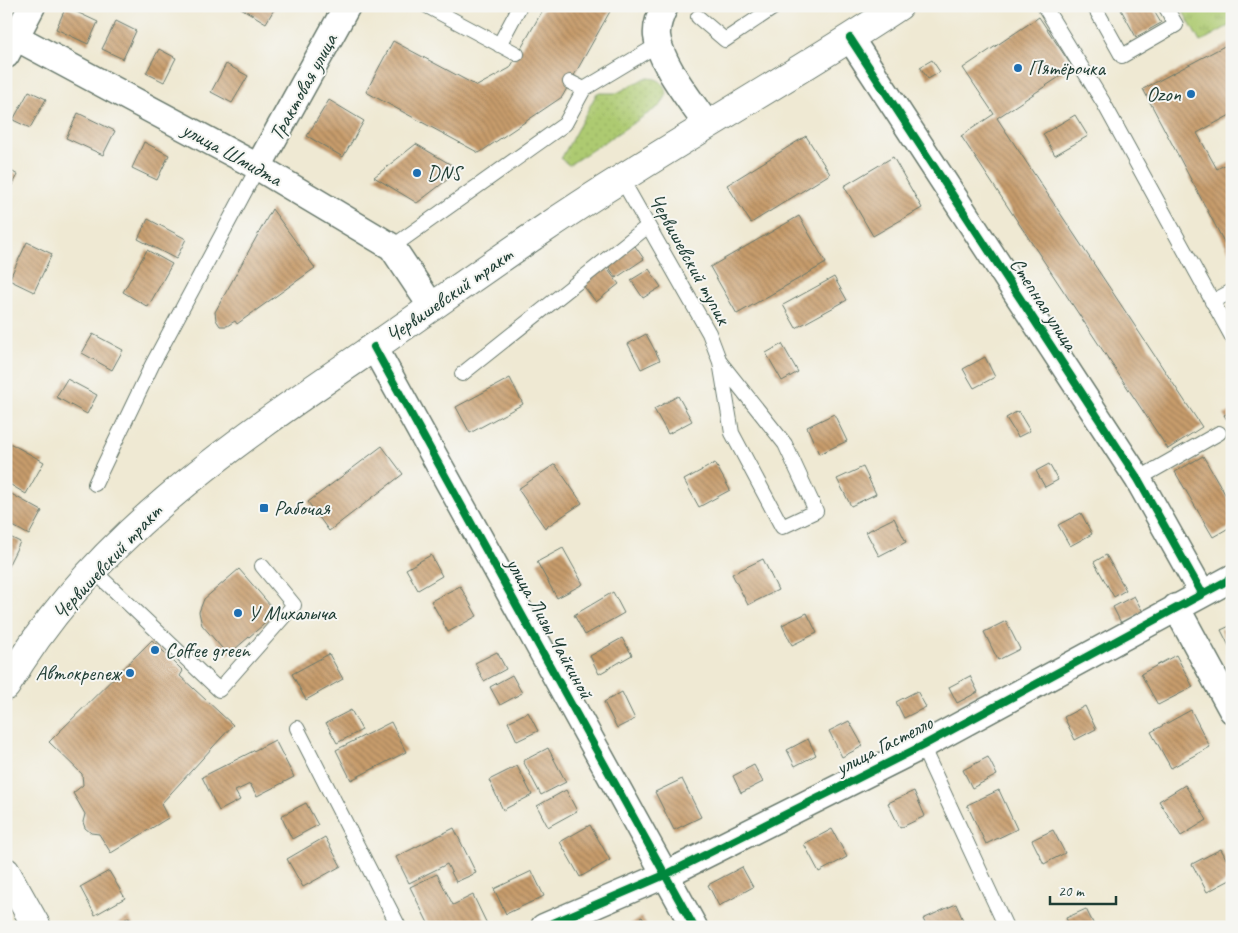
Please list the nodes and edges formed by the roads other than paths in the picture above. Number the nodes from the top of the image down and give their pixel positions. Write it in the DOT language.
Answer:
graph roads {
  1 [pos="32,6"];
  2 [pos="347,6"];
  3 [pos="427,6"];
  4 [pos="520,6"];
  5 [pos="665,6"];
  6 [pos="776,6"];
  7 [pos="1044,6"];
  8 [pos="1094,6"];
  9 [pos="1165,6"];
  10 [pos="893,8"];
  11 [pos="698,17"];
  12 [pos="850,38"];
  13 [pos="10,41"];
  14 [pos="659,44"];
  15 [pos="499,45"];
  16 [pos="517,54"];
  17 [pos="570,82"];
  18 [pos="584,90"];
  19 [pos="707,125"];
  20 [pos="258,167"];
  21 [pos="621,178"];
  22 [pos="648,226"];
  23 [pos="392,247"];
  24 [pos="1232,290"];
  25 [pos="1212,302"];
  26 [pos="432,307"];
  27 [pos="1232,337"];
  28 [pos="374,346"];
  29 [pos="720,362"];
  30 [pos="462,374"];
  31 [pos="1218,433"];
  32 [pos="1138,479"];
  33 [pos="95,484"];
  34 [pos="262,566"];
  35 [pos="93,570"];
  36 [pos="1232,578"];
  37 [pos="1202,593"];
  38 [pos="1176,607"];
  39 [pos="6,686"];
  40 [pos="1232,710"];
  41 [pos="297,728"];
  42 [pos="922,746"];
  43 [pos="6,872"];
  44 [pos="667,874"];
  45 [pos="6,895"];
  46 [pos="35,923"];
  47 [pos="399,927"];
  48 [pos="544,927"];
  49 [pos="694,927"];
  50 [pos="1006,927"];
  1 -- 13 [label="street"];
  2 -- 20 [label="street, Трактовая улица"];
  3 -- 15 [label="lane"];
  4 -- 15 [label="lane"];
  5 -- 14 [label="street"];
  6 -- 11 [label="lane"];
  7 -- 25 [label="lane"];
  8 -- 9 [label="lane"];
  10 -- 12 [label="main road, Червишевский тракт"];
  12 -- 19 [label="main road, Червишевский тракт"];
  12 -- 32 [label="street, Степная улица"];
  13 -- 20 [label="street, улица Шмидта"];
  14 -- 18 [label="lane"];
  14 -- 19 [label="street"];
  15 -- 16 [label="lane"];
  17 -- 18 [label="lane"];
  18 -- 23 [label="lane"];
  19 -- 21 [label="main road, Червишевский тракт"];
  20 -- 23 [label="street, улица Шмидта"];
  20 -- 33 [label="lane"];
  21 -- 22 [label="lane, Червишевский тупик"];
  21 -- 26 [label="main road, Червишевский тракт"];
  22 -- 29 [label="lane, Червишевский тупик"];
  22 -- 30 [label="lane"];
  23 -- 26 [label="street, улица Шмидта"];
  24 -- 25 [label="lane"];
  25 -- 27 [label="lane"];
  26 -- 28 [label="main road, Червишевский тракт"];
  28 -- 35 [label="main road, Червишевский тракт"];
  28 -- 44 [label="street, улица Лизы Чайкиной"];
  29 -- 29 [label="lane, Червишевский тупик"];
  31 -- 32 [label="lane"];
  32 -- 37 [label="street, Степная улица"];
  34 -- 35 [label="lane"];
  35 -- 39 [label="main road, Червишевский тракт"];
  36 -- 37 [label="street, улица Гастелло"];
  37 -- 38 [label="street, улица Гастелло"];
  38 -- 40 [label="street"];
  38 -- 42 [label="street, улица Гастелло"];
  41 -- 47 [label="lane"];
  42 -- 44 [label="street, улица Гастелло"];
  42 -- 50 [label="lane"];
  43 -- 46 [label="main road"];
  44 -- 48 [label="street, улица Гастелло"];
  44 -- 49 [label="street, улица Лизы Чайкиной"];
  45 -- 46 [label="main road"];
}
